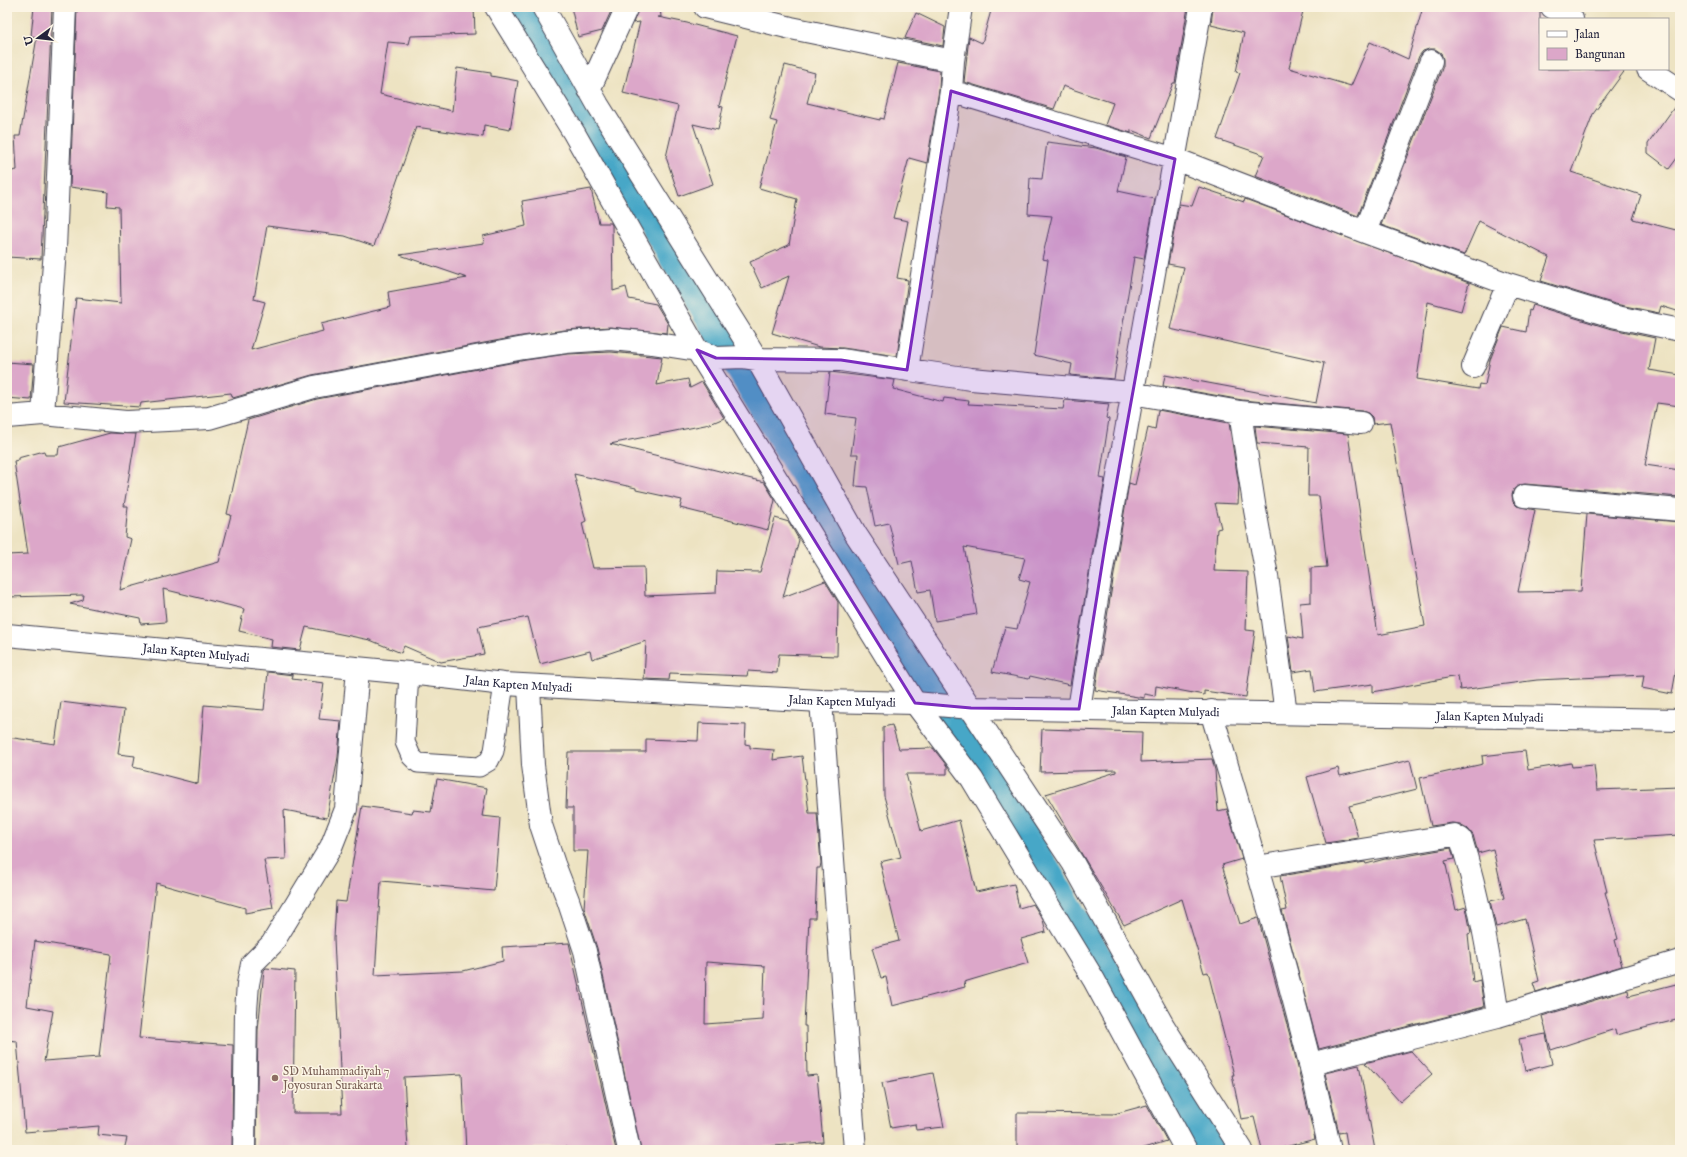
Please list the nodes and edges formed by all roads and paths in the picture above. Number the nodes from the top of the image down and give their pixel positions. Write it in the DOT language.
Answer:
graph roads {
  1 [pos="65,7"];
  2 [pos="496,7"];
  3 [pos="543,7"];
  4 [pos="627,7"];
  5 [pos="705,7"];
  6 [pos="961,7"];
  7 [pos="1201,7"];
  8 [pos="1552,7"];
  9 [pos="1570,18"];
  10 [pos="953,61"];
  11 [pos="1431,61"];
  12 [pos="1650,70"];
  13 [pos="589,90"];
  14 [pos="1680,90"];
  15 [pos="951,91"];
  16 [pos="1175,158"];
  17 [pos="1365,232"];
  18 [pos="1508,284"];
  19 [pos="1680,330"];
  20 [pos="706,354"];
  21 [pos="750,358"];
  22 [pos="1473,367"];
  23 [pos="907,370"];
  24 [pos="1132,393"];
  25 [pos="1240,412"];
  26 [pos="43,414"];
  27 [pos="7,417"];
  28 [pos="1360,423"];
  29 [pos="1524,496"];
  30 [pos="1680,510"];
  31 [pos="7,634"];
  32 [pos="358,669"];
  33 [pos="409,673"];
  34 [pos="504,684"];
  35 [pos="529,686"];
  36 [pos="821,700"];
  37 [pos="919,703"];
  38 [pos="968,707"];
  39 [pos="1079,709"];
  40 [pos="1211,712"];
  41 [pos="1286,713"];
  42 [pos="1680,720"];
  43 [pos="1257,867"];
  44 [pos="1680,961"];
  45 [pos="1498,1016"];
  46 [pos="1311,1064"];
  47 [pos="244,1150"];
  48 [pos="629,1150"];
  49 [pos="855,1150"];
  50 [pos="1186,1150"];
  51 [pos="1242,1150"];
  52 [pos="1330,1150"];
  1 -- 26 [label="street"];
  2 -- 20 [label="street"];
  3 -- 13 [label="street"];
  4 -- 13 [label="street"];
  5 -- 10 [label="street"];
  6 -- 10 [label="street"];
  7 -- 16 [label="street"];
  8 -- 9 [label="street"];
  10 -- 15 [label="street"];
  11 -- 17 [label="street"];
  12 -- 14 [label="street"];
  13 -- 21 [label="street"];
  15 -- 16 [label="street"];
  15 -- 23 [label="street"];
  16 -- 17 [label="street"];
  16 -- 24 [label="street"];
  17 -- 18 [label="street"];
  18 -- 19 [label="street"];
  18 -- 22 [label="street"];
  20 -- 21 [label="street"];
  20 -- 26 [label="street"];
  20 -- 37 [label="street"];
  21 -- 23 [label="street"];
  21 -- 38 [label="street"];
  23 -- 24 [label="street"];
  24 -- 25 [label="street"];
  24 -- 39 [label="street"];
  25 -- 28 [label="street"];
  25 -- 41 [label="street"];
  26 -- 27 [label="street"];
  29 -- 30 [label="street"];
  31 -- 32 [label="street, Jalan Kapten Mulyadi"];
  32 -- 33 [label="street, Jalan Kapten Mulyadi"];
  32 -- 47 [label="street"];
  33 -- 34 [label="street, Jalan Kapten Mulyadi"];
  33 -- 34 [label="lane"];
  34 -- 35 [label="street, Jalan Kapten Mulyadi"];
  35 -- 36 [label="street, Jalan Kapten Mulyadi"];
  35 -- 48 [label="street"];
  36 -- 37 [label="street, Jalan Kapten Mulyadi"];
  36 -- 49 [label="street"];
  37 -- 38 [label="street, Jalan Kapten Mulyadi"];
  37 -- 50 [label="street"];
  38 -- 39 [label="street, Jalan Kapten Mulyadi"];
  38 -- 51 [label="street"];
  39 -- 40 [label="street, Jalan Kapten Mulyadi"];
  40 -- 41 [label="street, Jalan Kapten Mulyadi"];
  40 -- 43 [label="street"];
  41 -- 42 [label="street, Jalan Kapten Mulyadi"];
  43 -- 45 [label="street"];
  43 -- 46 [label="street"];
  44 -- 45 [label="street"];
  45 -- 46 [label="street"];
  46 -- 52 [label="street"];
}
